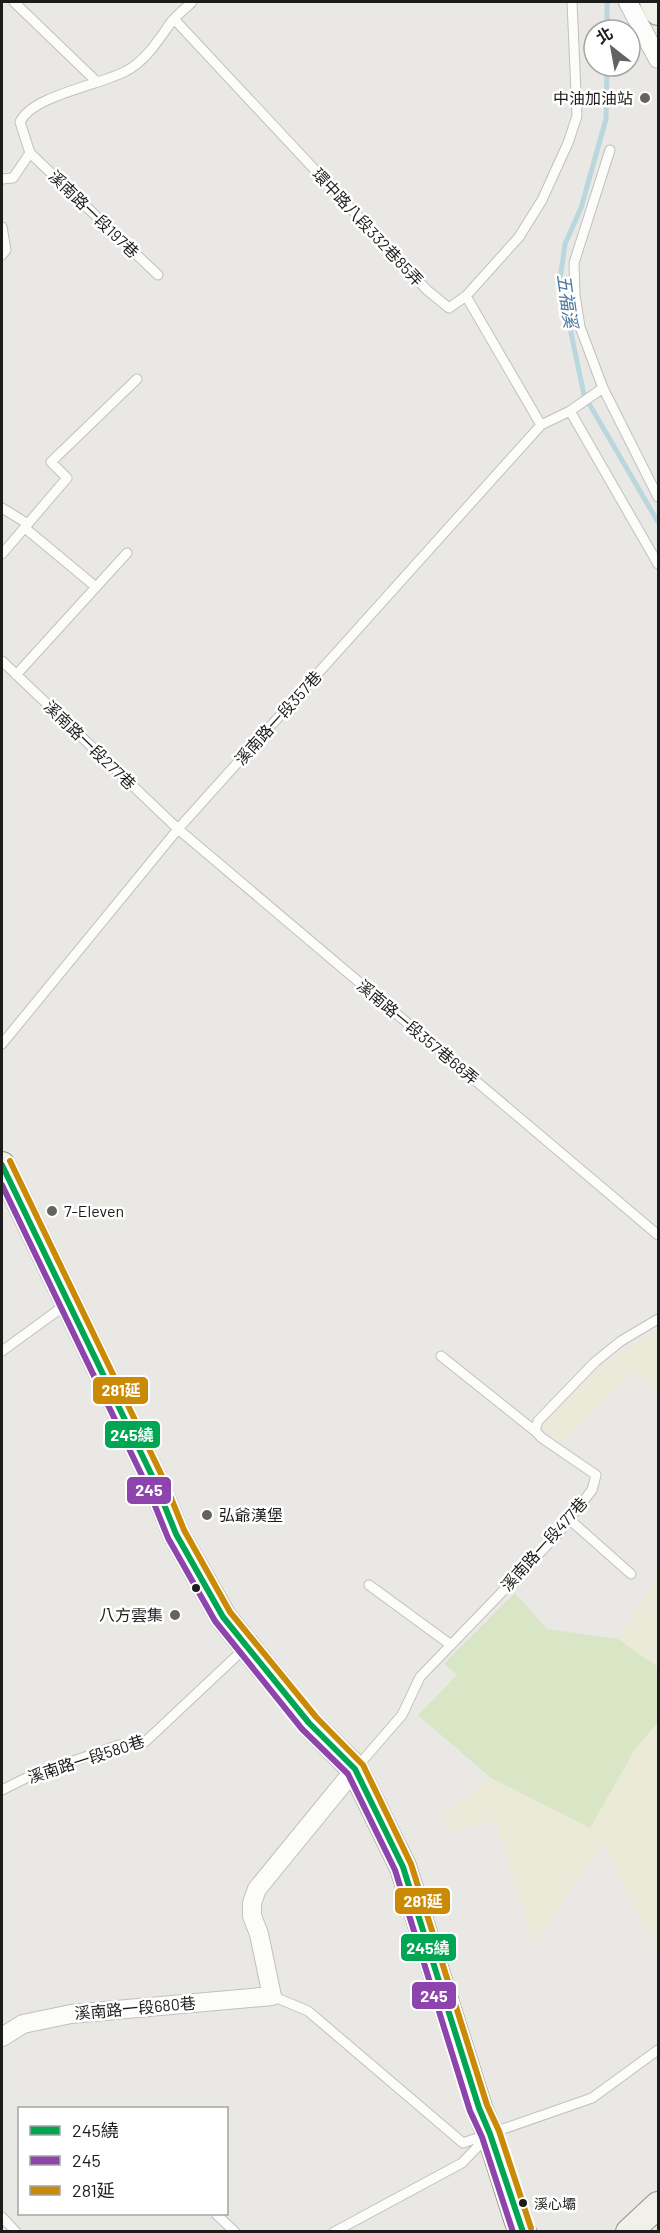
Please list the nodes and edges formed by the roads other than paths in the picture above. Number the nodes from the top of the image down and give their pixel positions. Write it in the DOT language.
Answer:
graph roads {
  1 [pos="14,2"];
  2 [pos="192,2"];
  3 [pos="572,2"];
  4 [pos="628,2"];
  5 [pos="650,12"];
  6 [pos="174,19"];
  7 [pos="658,59"];
  8 [pos="97,82"];
  9 [pos="610,150"];
  10 [pos="30,153"];
  11 [pos="2,179"];
  12 [pos="2,227"];
  13 [pos="2,255"];
  14 [pos="158,275"];
  15 [pos="466,296"];
  16 [pos="137,379"];
  17 [pos="602,389"];
  18 [pos="570,411"];
  19 [pos="541,424"];
  20 [pos="658,498"];
  21 [pos="2,508"];
  22 [pos="26,526"];
  23 [pos="127,553"];
  24 [pos="2,554"];
  25 [pos="658,564"];
  26 [pos="96,587"];
  27 [pos="2,661"];
  28 [pos="16,675"];
  29 [pos="178,829"];
  30 [pos="2,1044"];
  31 [pos="2,1165"];
  32 [pos="658,1235"];
  33 [pos="68,1303"];
  34 [pos="658,1319"];
  35 [pos="2,1351"];
  36 [pos="441,1356"];
  37 [pos="535,1431"];
  38 [pos="569,1519"];
  39 [pos="631,1574"];
  40 [pos="369,1586"];
  41 [pos="451,1645"];
  42 [pos="246,1647"];
  43 [pos="355,1769"];
  44 [pos="2,1790"];
  45 [pos="272,1996"];
  46 [pos="2,2037"];
  47 [pos="658,2050"];
  48 [pos="490,2134"];
  49 [pos="658,2205"];
  50 [pos="217,2215"];
  51 [pos="2,2217"];
  52 [pos="16,2232"];
  53 [pos="235,2232"];
  54 [pos="334,2232"];
  55 [pos="523,2232"];
  56 [pos="628,2232"];
  1 -- 8 [label="lane"];
  2 -- 6 [label="lane, 溪南路一段197巷"];
  3 -- 15 [label="lane"];
  4 -- 5 [label="street"];
  5 -- 7 [label="street"];
  6 -- 8 [label="lane, 溪南路一段197巷"];
  6 -- 15 [label="lane, 環中路八段332巷85弄"];
  8 -- 10 [label="lane, 溪南路一段197巷"];
  9 -- 17 [label="lane"];
  10 -- 11 [label="lane"];
  10 -- 14 [label="lane, 溪南路一段197巷"];
  12 -- 13 [label="lane"];
  15 -- 19 [label="lane"];
  16 -- 22 [label="lane"];
  17 -- 18 [label="lane, 溪南路一段357巷"];
  17 -- 20 [label="lane"];
  18 -- 19 [label="lane, 溪南路一段357巷"];
  18 -- 25 [label="lane"];
  19 -- 29 [label="lane, 溪南路一段357巷"];
  21 -- 22 [label="lane"];
  22 -- 24 [label="lane"];
  22 -- 26 [label="lane"];
  23 -- 26 [label="lane"];
  26 -- 28 [label="lane"];
  27 -- 28 [label="lane, 溪南路一段277巷"];
  28 -- 29 [label="lane, 溪南路一段277巷"];
  29 -- 30 [label="lane, 溪南路一段357巷"];
  29 -- 32 [label="lane, 溪南路一段357巷68弄"];
  31 -- 33 [label="main road"];
  33 -- 35 [label="lane"];
  33 -- 42 [label="main road"];
  34 -- 37 [label="lane"];
  36 -- 37 [label="lane"];
  37 -- 38 [label="lane, 溪南路一段477巷"];
  38 -- 39 [label="lane"];
  38 -- 41 [label="lane, 溪南路一段477巷"];
  40 -- 41 [label="lane"];
  41 -- 43 [label="lane, 溪南路一段477巷"];
  42 -- 43 [label="main road"];
  42 -- 44 [label="lane, 溪南路一段580巷"];
  43 -- 45 [label="street"];
  43 -- 48 [label="main road"];
  45 -- 46 [label="street, 溪南路一段680巷"];
  45 -- 48 [label="lane, 溪南路一段680巷"];
  47 -- 48 [label="lane"];
  48 -- 54 [label="lane"];
  48 -- 55 [label="main road"];
  49 -- 56 [label="main road"];
  50 -- 53 [label="lane"];
  51 -- 52 [label="lane"];
}
